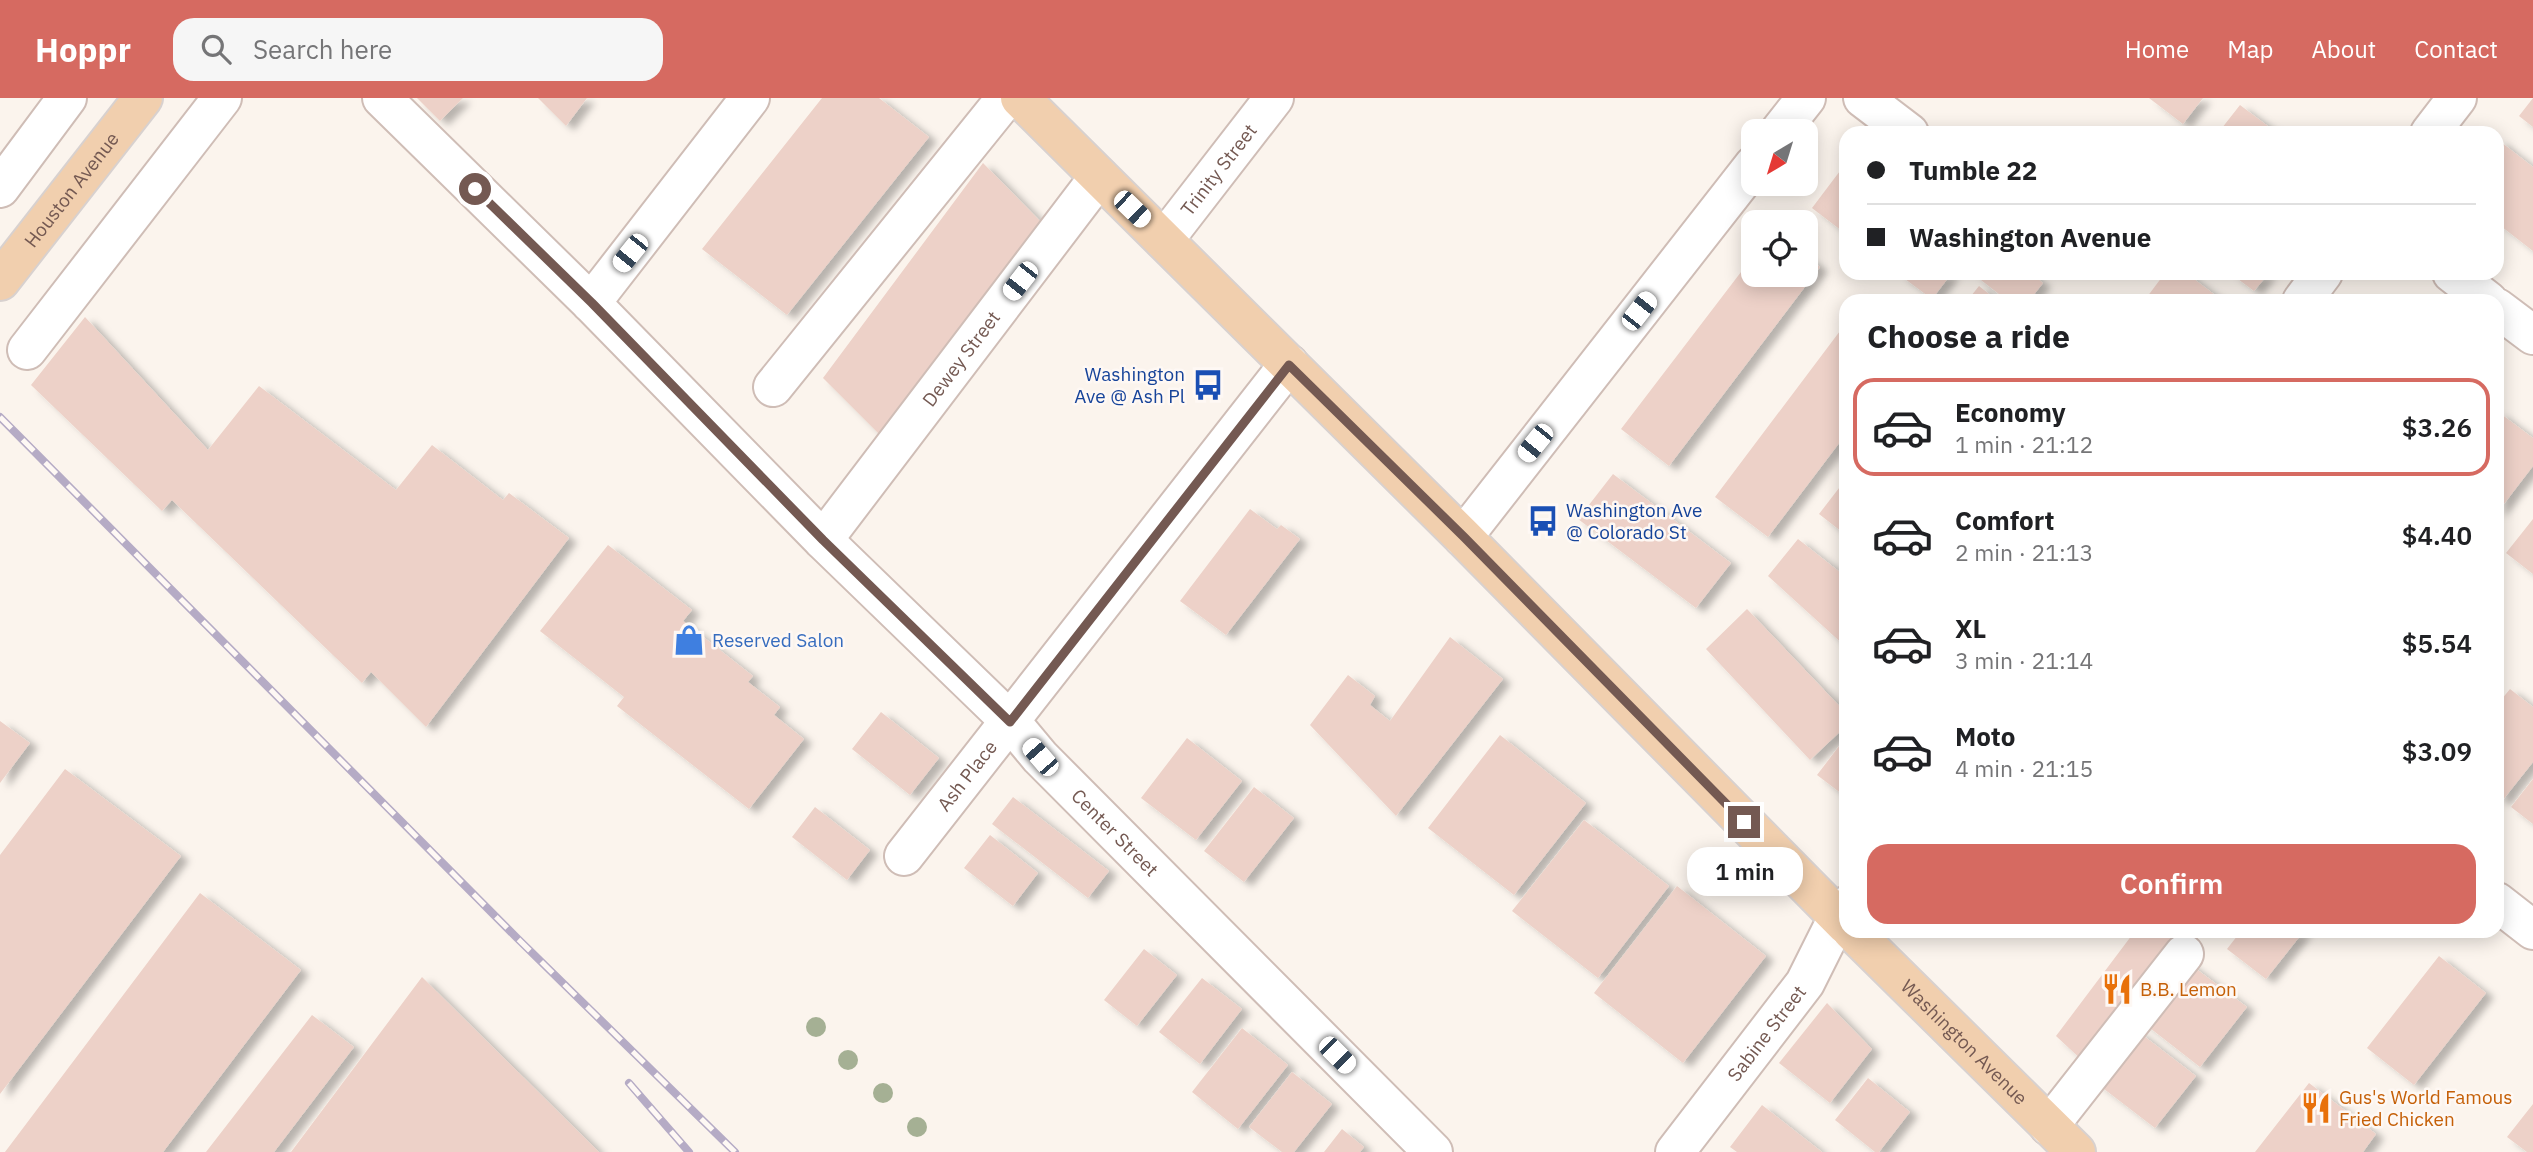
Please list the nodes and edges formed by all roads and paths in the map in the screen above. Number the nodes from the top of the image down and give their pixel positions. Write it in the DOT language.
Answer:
graph roads {
  1 [pos="67,98"];
  2 [pos="143,98"];
  3 [pos="222,98"];
  4 [pos="382,98"];
  5 [pos="750,98"];
  6 [pos="1006,98"];
  7 [pos="1020,98"];
  8 [pos="1274,98"];
  9 [pos="1806,98"];
  10 [pos="1863,98"];
  11 [pos="2457,98"];
  12 [pos="1789,119"];
  13 [pos="1900,126"];
  14 [pos="2435,126"];
  15 [pos="1099,177"];
  16 [pos="1741,182"];
  17 [pos="0,188"];
  18 [pos="1164,240"];
  19 [pos="2461,280"];
  20 [pos="0,281"];
  21 [pos="2479,294"];
  22 [pos="592,303"];
  23 [pos="2504,313"];
  24 [pos="2533,335"];
  25 [pos="27,350"];
  26 [pos="1289,365"];
  27 [pos="773,387"];
  28 [pos="1464,537"];
  29 [pos="823,540"];
  30 [pos="1010,722"];
  31 [pos="904,856"];
  32 [pos="2504,907"];
  33 [pos="1839,913"];
  34 [pos="2533,930"];
  35 [pos="1839,931"];
  36 [pos="1864,938"];
  37 [pos="2184,954"];
  38 [pos="2062,1139"];
  39 [pos="1433,1152"];
  40 [pos="1675,1152"];
  1 -- 17 [label="street"];
  2 -- 20 [label="main road, Houston Avenue"];
  3 -- 25 [label="street"];
  4 -- 22 [label="street, Center Street"];
  5 -- 22 [label="street"];
  6 -- 27 [label="street"];
  7 -- 15 [label="main road, Washington Avenue"];
  8 -- 18 [label="street, Trinity Street"];
  9 -- 12 [label="street"];
  10 -- 13 [label="street"];
  11 -- 14 [label="street"];
  15 -- 18 [label="main road, Washington Avenue"];
  15 -- 29 [label="street, Dewey Street"];
  16 -- 28 [label="street"];
  18 -- 26 [label="main road, Washington Avenue"];
  19 -- 21 [label="street"];
  22 -- 29 [label="street, Center Street"];
  23 -- 24 [label="street"];
  26 -- 28 [label="main road, Washington Avenue"];
  26 -- 30 [label="street, Ash Place"];
  28 -- 33 [label="main road, Washington Avenue"];
  29 -- 30 [label="street, Center Street"];
  30 -- 31 [label="street, Ash Place"];
  30 -- 39 [label="street, Center Street"];
  32 -- 34 [label="street"];
  35 -- 40 [label="street, Sabine Street"];
  36 -- 38 [label="main road, Washington Avenue"];
  37 -- 38 [label="street"];
}
